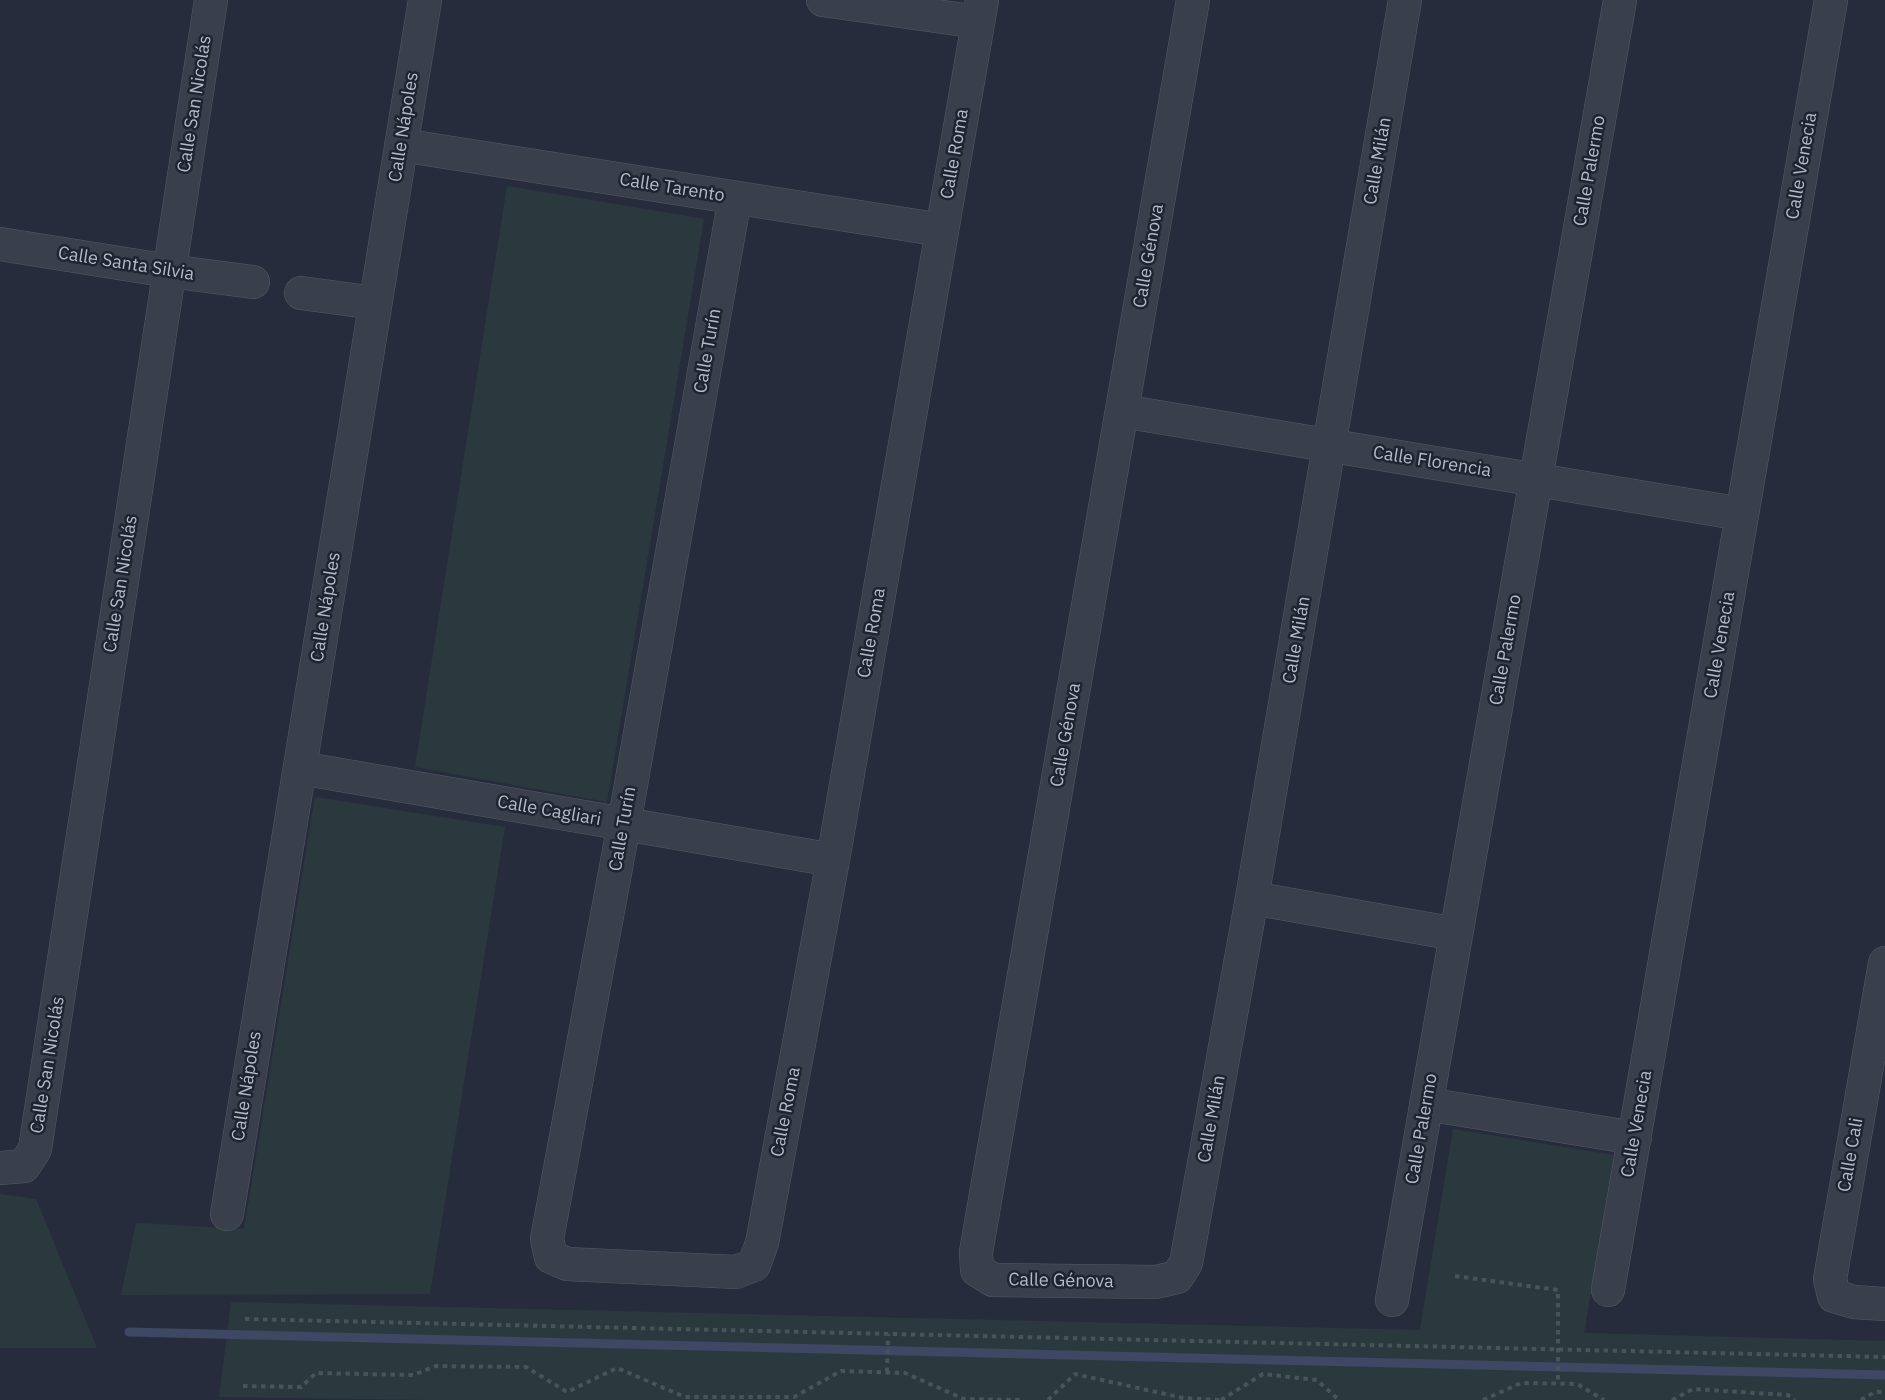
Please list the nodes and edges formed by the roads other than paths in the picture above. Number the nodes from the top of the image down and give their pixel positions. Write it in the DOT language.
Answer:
graph roads {
  1 [pos="211,0"];
  2 [pos="425,0"];
  3 [pos="824,0"];
  4 [pos="1193,0"];
  5 [pos="1405,0"];
  6 [pos="1620,0"];
  7 [pos="1831,0"];
  8 [pos="980,11"];
  9 [pos="401,145"];
  10 [pos="735,198"];
  11 [pos="942,230"];
  12 [pos="0,244"];
  13 [pos="170,271"];
  14 [pos="253,282"];
  15 [pos="301,293"];
  16 [pos="375,303"];
  17 [pos="1122,411"];
  18 [pos="1330,446"];
  19 [pos="1536,479"];
  20 [pos="1742,514"];
  21 [pos="300,768"];
  22 [pos="624,825"];
  23 [pos="833,860"];
  24 [pos="1252,898"];
  25 [pos="1456,934"];
  26 [pos="1885,963"];
  27 [pos="1426,1104"];
  28 [pos="1635,1138"];
  29 [pos="12,1167"];
  30 [pos="226,1214"];
  31 [pos="754,1265"];
  32 [pos="1177,1277"];
  33 [pos="1608,1290"];
  34 [pos="1392,1300"];
  35 [pos="1885,1304"];
  1 -- 13 [label="street, Calle San Nicolás"];
  2 -- 9 [label="street, Calle Nápoles"];
  3 -- 8 [label="street"];
  4 -- 17 [label="street, Calle Génova"];
  5 -- 18 [label="street, Calle Milán"];
  6 -- 19 [label="street, Calle Palermo"];
  7 -- 20 [label="street, Calle Venecia"];
  8 -- 11 [label="street, Calle Roma"];
  9 -- 10 [label="street, Calle Tarento"];
  9 -- 16 [label="street, Calle Nápoles"];
  10 -- 11 [label="street, Calle Tarento"];
  10 -- 22 [label="street, Calle Turín"];
  11 -- 23 [label="street, Calle Roma"];
  12 -- 13 [label="street, Calle Santa Silvia"];
  13 -- 14 [label="street, Calle Santa Silvia"];
  13 -- 29 [label="street, Calle San Nicolás"];
  15 -- 16 [label="street"];
  16 -- 21 [label="street, Calle Nápoles"];
  17 -- 18 [label="street, Calle Florencia"];
  17 -- 32 [label="street, Calle Génova"];
  18 -- 19 [label="street, Calle Florencia"];
  18 -- 24 [label="street, Calle Milán"];
  19 -- 20 [label="street, Calle Florencia"];
  19 -- 25 [label="street, Calle Palermo"];
  20 -- 28 [label="street, Calle Venecia"];
  21 -- 22 [label="street, Calle Cagliari"];
  21 -- 30 [label="street, Calle Nápoles"];
  22 -- 23 [label="street, Calle Cagliari"];
  22 -- 31 [label="street, Calle Turín"];
  23 -- 31 [label="street, Calle Roma"];
  24 -- 25 [label="street"];
  24 -- 32 [label="street, Calle Milán"];
  25 -- 27 [label="street, Calle Palermo"];
  26 -- 35 [label="street, Calle Cali"];
  27 -- 28 [label="street"];
  27 -- 34 [label="street, Calle Palermo"];
  28 -- 33 [label="street, Calle Venecia"];
}
